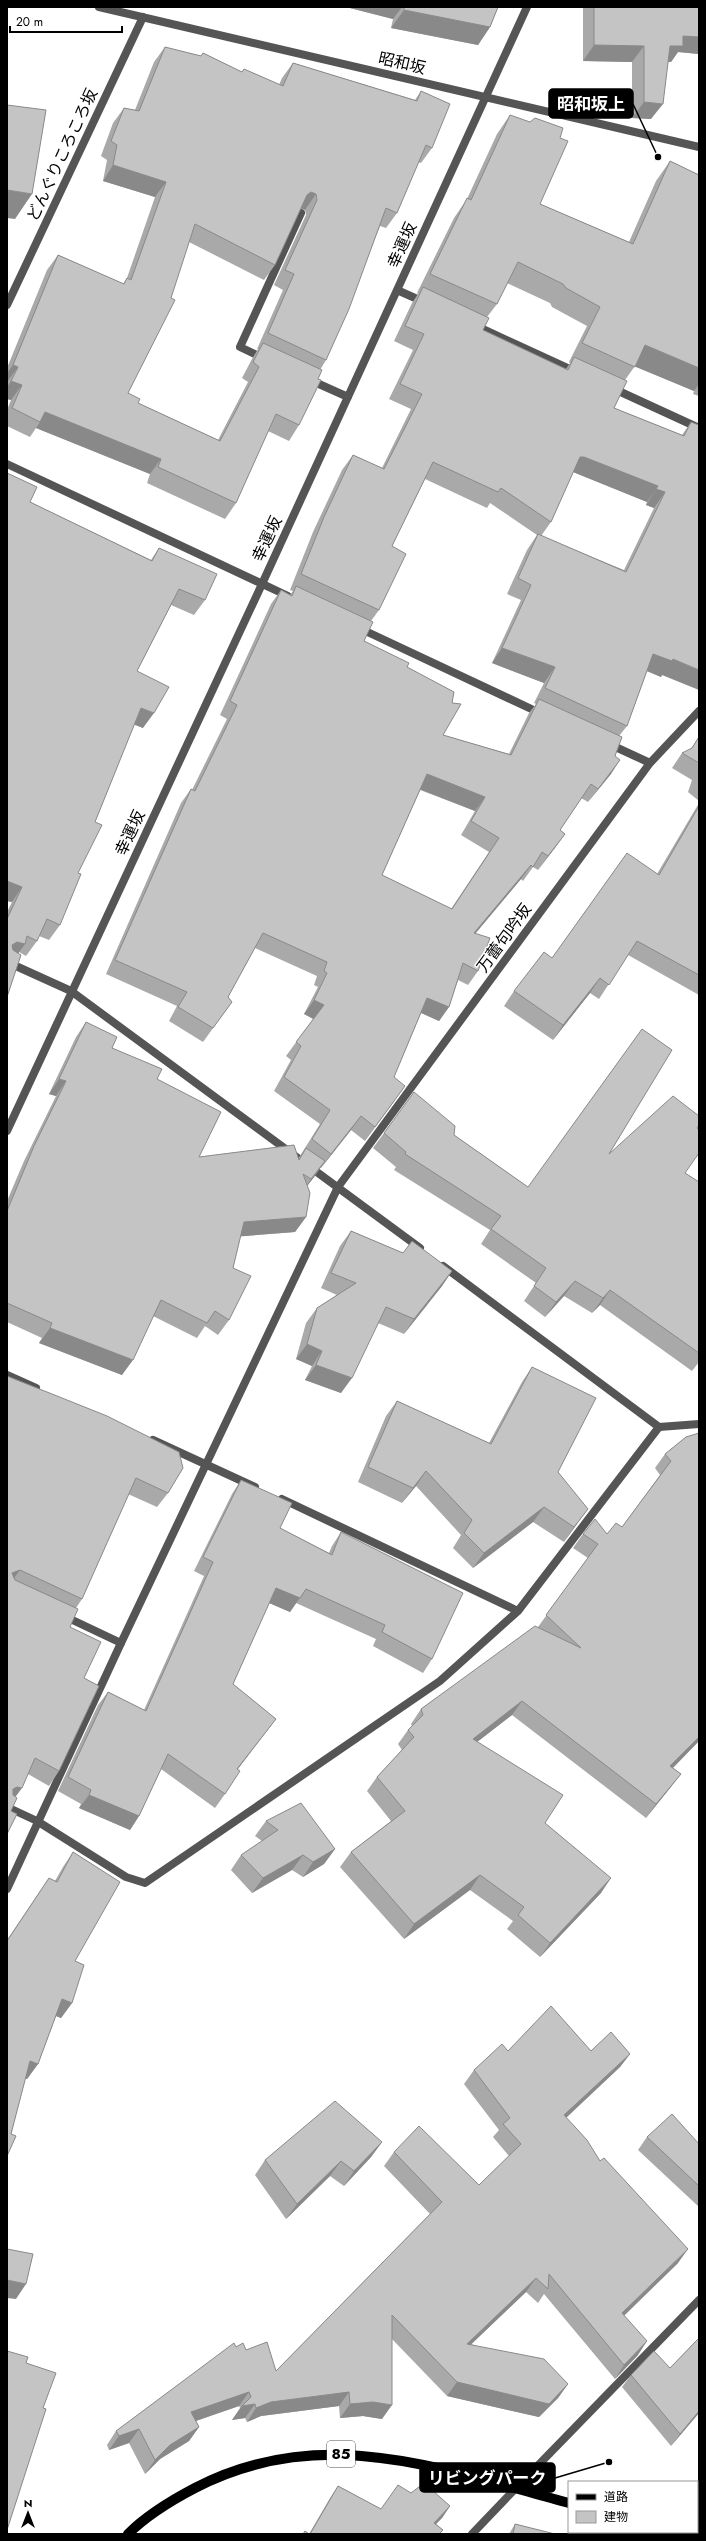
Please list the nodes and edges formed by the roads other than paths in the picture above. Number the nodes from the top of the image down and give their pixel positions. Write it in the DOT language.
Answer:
graph roads {
  1 [pos="99,7"];
  2 [pos="527,7"];
  3 [pos="143,17"];
  4 [pos="485,97"];
  5 [pos="699,148"];
  6 [pos="301,213"];
  7 [pos="397,290"];
  8 [pos="7,305"];
  9 [pos="434,307"];
  10 [pos="462,320"];
  11 [pos="276,364"];
  12 [pos="584,376"];
  13 [pos="305,377"];
  14 [pos="606,385"];
  15 [pos="348,397"];
  16 [pos="699,428"];
  17 [pos="7,464"];
  18 [pos="262,584"];
  19 [pos="294,598"];
  20 [pos="351,625"];
  21 [pos="699,710"];
  22 [pos="550,717"];
  23 [pos="600,740"];
  24 [pos="650,764"];
  25 [pos="7,962"];
  26 [pos="71,991"];
  27 [pos="7,1130"];
  28 [pos="338,1187"];
  29 [pos="7,1375"];
  30 [pos="43,1391"];
  31 [pos="699,1424"];
  32 [pos="659,1427"];
  33 [pos="142,1435"];
  34 [pos="206,1464"];
  35 [pos="518,1611"];
  36 [pos="57,1613"];
  37 [pos="121,1642"];
  38 [pos="7,1807"];
  39 [pos="37,1821"];
  40 [pos="7,1889"];
  41 [pos="699,2300"];
  42 [pos="516,2489"];
  43 [pos="568,2503"];
  44 [pos="128,2534"];
  45 [pos="472,2534"];
  1 -- 3 [label="street, 昭和坂"];
  2 -- 4 [label="street, 幸運坂"];
  3 -- 4 [label="street, 昭和坂"];
  3 -- 8 [label="street, どんぐりころころ坂"];
  4 -- 5 [label="street, 昭和坂"];
  4 -- 7 [label="street, 幸運坂"];
  6 -- 11 [label="street"];
  7 -- 9 [label="street"];
  7 -- 15 [label="street, 幸運坂"];
  10 -- 12 [label="street"];
  13 -- 15 [label="street"];
  14 -- 16 [label="street"];
  15 -- 18 [label="street, 幸運坂"];
  17 -- 18 [label="street"];
  18 -- 19 [label="street"];
  18 -- 26 [label="street, 幸運坂"];
  20 -- 22 [label="street"];
  21 -- 24 [label="street, 万蕾句吟坂"];
  23 -- 24 [label="street"];
  24 -- 28 [label="street, 万蕾句吟坂"];
  25 -- 26 [label="street"];
  26 -- 27 [label="street, 幸運坂"];
  26 -- 28 [label="street"];
  28 -- 32 [label="street"];
  28 -- 34 [label="street, 万蕾句吟坂"];
  29 -- 30 [label="street"];
  31 -- 32 [label="street"];
  32 -- 35 [label="street"];
  33 -- 34 [label="street"];
  34 -- 35 [label="street"];
  34 -- 37 [label="street, 万蕾句吟坂"];
  35 -- 39 [label="street"];
  36 -- 37 [label="street"];
  37 -- 39 [label="street, 万蕾句吟坂"];
  38 -- 39 [label="street"];
  39 -- 40 [label="street, 万蕾句吟坂"];
  41 -- 42 [label="street"];
  42 -- 43 [label="main road, 85"];
  42 -- 44 [label="main road, 85"];
  42 -- 45 [label="street"];
}
